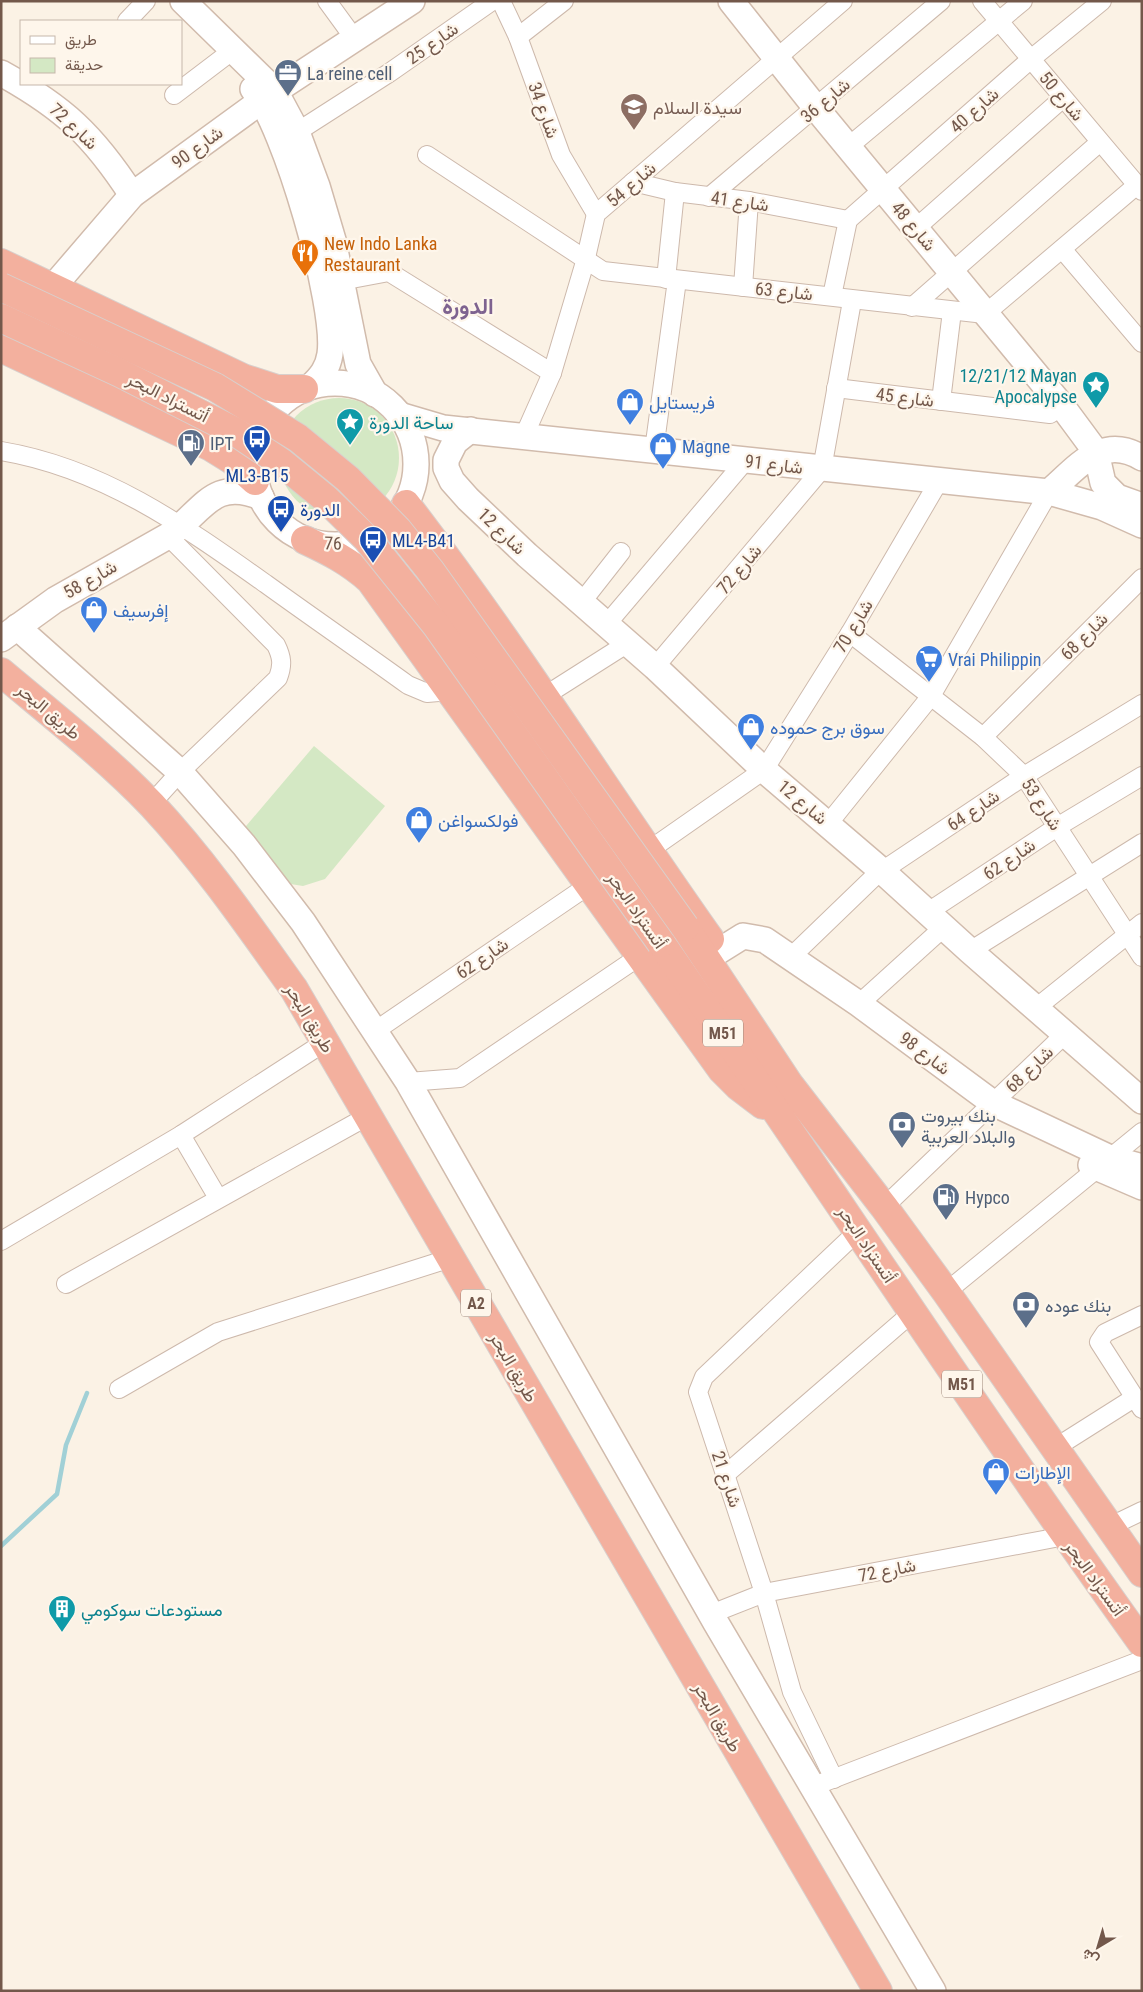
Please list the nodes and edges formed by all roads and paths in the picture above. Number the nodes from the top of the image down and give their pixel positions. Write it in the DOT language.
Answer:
graph roads {
  1 [pos="146,1"];
  2 [pos="164,1"];
  3 [pos="183,1"];
  4 [pos="327,1"];
  5 [pos="492,1"];
  6 [pos="501,1"];
  7 [pos="564,1"];
  8 [pos="731,1"];
  9 [pos="842,1"];
  10 [pos="940,1"];
  11 [pos="982,1"];
  12 [pos="1023,1"];
  13 [pos="1102,1"];
  14 [pos="403,4"];
  15 [pos="128,20"];
  16 [pos="1000,22"];
  17 [pos="518,37"];
  18 [pos="354,38"];
  19 [pos="224,57"];
  20 [pos="776,58"];
  21 [pos="1030,59"];
  22 [pos="1,73"];
  23 [pos="20,85"];
  24 [pos="21,85"];
  25 [pos="174,95"];
  26 [pos="268,95"];
  27 [pos="1064,98"];
  28 [pos="816,108"];
  29 [pos="297,132"];
  30 [pos="1100,142"];
  31 [pos="848,147"];
  32 [pos="427,155"];
  33 [pos="633,182"];
  34 [pos="1139,188"];
  35 [pos="883,189"];
  36 [pos="675,192"];
  37 [pos="132,194"];
  38 [pos="709,197"];
  39 [pos="749,201"];
  40 [pos="596,214"];
  41 [pos="848,220"];
  42 [pos="916,228"];
  43 [pos="1062,249"];
  44 [pos="585,262"];
  45 [pos="1,263"];
  46 [pos="952,271"];
  47 [pos="672,280"];
  48 [pos="341,281"];
  49 [pos="1,287"];
  50 [pos="53,287"];
  51 [pos="743,287"];
  52 [pos="832,296"];
  53 [pos="852,301"];
  54 [pos="912,307"];
  55 [pos="952,311"];
  56 [pos="985,314"];
  57 [pos="1,318"];
  58 [pos="1142,343"];
  59 [pos="1,348"];
  60 [pos="223,368"];
  61 [pos="552,373"];
  62 [pos="308,388"];
  63 [pos="836,388"];
  64 [pos="375,394"];
  65 [pos="941,401"];
  66 [pos="1062,406"];
  67 [pos="399,415"];
  68 [pos="470,430"];
  69 [pos="186,434"];
  70 [pos="524,436"];
  71 [pos="1,450"];
  72 [pos="654,450"];
  73 [pos="1096,452"];
  74 [pos="1142,458"];
  75 [pos="746,460"];
  76 [pos="822,469"];
  77 [pos="939,481"];
  78 [pos="258,489"];
  79 [pos="1048,492"];
  80 [pos="410,494"];
  81 [pos="468,499"];
  82 [pos="1142,506"];
  83 [pos="1142,525"];
  84 [pos="176,531"];
  85 [pos="305,540"];
  86 [pos="621,552"];
  87 [pos="1142,578"];
  88 [pos="581,603"];
  89 [pos="606,625"];
  90 [pos="850,632"];
  91 [pos="9,633"];
  92 [pos="628,643"];
  93 [pos="655,667"];
  94 [pos="1,672"];
  95 [pos="450,691"];
  96 [pos="931,696"];
  97 [pos="543,697"];
  98 [pos="1142,704"];
  99 [pos="983,737"];
  100 [pos="764,770"];
  101 [pos="180,772"];
  102 [pos="1024,776"];
  103 [pos="1142,776"];
  104 [pos="151,804"];
  105 [pos="828,824"];
  106 [pos="1057,827"];
  107 [pos="1142,843"];
  108 [pos="648,851"];
  109 [pos="882,871"];
  110 [pos="1088,877"];
  111 [pos="589,886"];
  112 [pos="936,920"];
  113 [pos="1142,923"];
  114 [pos="1126,935"];
  115 [pos="650,950"];
  116 [pos="970,951"];
  117 [pos="722,955"];
  118 [pos="792,956"];
  119 [pos="1142,957"];
  120 [pos="811,978"];
  121 [pos="859,1004"];
  122 [pos="1036,1008"];
  123 [pos="375,1031"];
  124 [pos="1065,1034"];
  125 [pos="325,1042"];
  126 [pos="408,1082"];
  127 [pos="789,1084"];
  128 [pos="1142,1101"];
  129 [pos="989,1107"];
  130 [pos="368,1116"];
  131 [pos="1142,1132"];
  132 [pos="181,1135"];
  133 [pos="1105,1163"];
  134 [pos="1142,1167"];
  135 [pos="1142,1188"];
  136 [pos="218,1198"];
  137 [pos="884,1207"];
  138 [pos="858,1231"];
  139 [pos="1,1242"];
  140 [pos="451,1258"];
  141 [pos="66,1284"];
  142 [pos="946,1292"];
  143 [pos="913,1312"];
  144 [pos="1142,1315"];
  145 [pos="119,1389"];
  146 [pos="1138,1404"];
  147 [pos="1056,1448"];
  148 [pos="726,1474"];
  149 [pos="1142,1511"];
  150 [pos="1110,1526"];
  151 [pos="1066,1536"];
  152 [pos="1142,1573"];
  153 [pos="764,1593"];
  154 [pos="711,1614"];
  155 [pos="1142,1643"];
  156 [pos="1142,1660"];
  157 [pos="823,1783"];
  158 [pos="878,1991"];
  159 [pos="933,1991"];
  1 -- 15 [label="street"];
  2 -- 19 [label="street"];
  3 -- 26 [label="street"];
  4 -- 18 [label="street"];
  5 -- 29 [label="street, شارع 25"];
  6 -- 17 [label="street, شارع 34"];
  7 -- 17 [label="street"];
  8 -- 20 [label="street, شارع 48"];
  9 -- 20 [label="street, شارع 54"];
  10 -- 28 [label="street, شارع 36"];
  11 -- 16 [label="street, شارع 50"];
  12 -- 16 [label="street"];
  13 -- 21 [label="street, شارع 40"];
  14 -- 18 [label="street, شارع 90"];
  16 -- 21 [label="street, شارع 50"];
  16 -- 31 [label="street"];
  17 -- 40 [label="street, شارع 34"];
  18 -- 26 [label="street, شارع 90"];
  19 -- 25 [label="street"];
  19 -- 26 [label="street"];
  20 -- 28 [label="street, شارع 48"];
  20 -- 33 [label="street, شارع 54"];
  21 -- 27 [label="street, شارع 50"];
  21 -- 35 [label="street, شارع 40"];
  22 -- 23 [label="street, شارع 72"];
  24 -- 37 [label="street, شارع 72"];
  26 -- 29 [label="street"];
  26 -- 37 [label="street, شارع 90"];
  26 -- 62 [label="street"];
  27 -- 30 [label="street, شارع 50"];
  27 -- 42 [label="street"];
  28 -- 31 [label="street, شارع 48"];
  28 -- 38 [label="street, شارع 36"];
  29 -- 48 [label="street"];
  30 -- 34 [label="street, شارع 50"];
  30 -- 46 [label="street"];
  31 -- 35 [label="street, شارع 48"];
  32 -- 44 [label="street, شارع 63"];
  33 -- 36 [label="street, شارع 41"];
  33 -- 40 [label="street, شارع 54"];
  34 -- 43 [label="street"];
  35 -- 41 [label="street, شارع 40"];
  35 -- 42 [label="street, شارع 48"];
  36 -- 38 [label="street, شارع 41"];
  36 -- 47 [label="street"];
  37 -- 50 [label="street, شارع 90"];
  38 -- 39 [label="street, شارع 41"];
  39 -- 41 [label="street, شارع 41"];
  39 -- 51 [label="street"];
  40 -- 44 [label="street, شارع 54"];
  41 -- 52 [label="street"];
  42 -- 46 [label="street, شارع 48"];
  43 -- 56 [label="street"];
  43 -- 58 [label="street"];
  44 -- 47 [label="street, شارع 63"];
  44 -- 61 [label="street, شارع 54"];
  45 -- 50 [label="highway"];
  46 -- 54 [label="street"];
  46 -- 56 [label="street, شارع 48"];
  47 -- 51 [label="street, شارع 63"];
  47 -- 72 [label="street"];
  48 -- 61 [label="street"];
  48 -- 64 [label="street"];
  49 -- 127 [label="highway, أتستراد البحر / M51, bridge"];
  50 -- 60 [label="highway"];
  51 -- 52 [label="street, شارع 63"];
  52 -- 53 [label="street, شارع 63"];
  53 -- 54 [label="street, شارع 63"];
  53 -- 63 [label="street"];
  54 -- 55 [label="street, شارع 63"];
  55 -- 56 [label="street, شارع 63"];
  55 -- 65 [label="street"];
  56 -- 66 [label="street, شارع 48"];
  57 -- 115 [label="highway, أتستراد البحر / M51, bridge"];
  59 -- 69 [label="highway"];
  60 -- 62 [label="highway"];
  60 -- 69 [label="highway"];
  61 -- 70 [label="street, شارع 54"];
  62 -- 64 [label="street"];
  62 -- 78 [label="street"];
  63 -- 65 [label="street, شارع 45"];
  63 -- 76 [label="street"];
  64 -- 67 [label="street"];
  65 -- 66 [label="street, شارع 45"];
  66 -- 73 [label="street, شارع 48"];
  67 -- 68 [label="street, شارع 91"];
  67 -- 80 [label="street"];
  68 -- 70 [label="street, شارع 91"];
  68 -- 81 [label="street"];
  69 -- 78 [label="highway"];
  70 -- 72 [label="street, شارع 91"];
  71 -- 84 [label="street"];
  72 -- 75 [label="street, شارع 91"];
  73 -- 74 [label="street"];
  73 -- 79 [label="street"];
  73 -- 82 [label="street"];
  75 -- 76 [label="street, شارع 91"];
  75 -- 89 [label="street"];
  76 -- 77 [label="street, شارع 91"];
  76 -- 93 [label="street, شارع 72"];
  77 -- 79 [label="street, شارع 91"];
  77 -- 90 [label="street, شارع 70"];
  78 -- 84 [label="street, شارع 58"];
  78 -- 85 [label="street"];
  79 -- 83 [label="street, شارع 91"];
  79 -- 96 [label="street"];
  80 -- 81 [label="street"];
  80 -- 85 [label="street, 76"];
  80 -- 97 [label="highway"];
  81 -- 88 [label="street, شارع 12"];
  84 -- 91 [label="street, شارع 58"];
  84 -- 95 [label="street"];
  84 -- 101 [label="street"];
  85 -- 95 [label="highway"];
  86 -- 88 [label="street"];
  87 -- 99 [label="street, شارع 68"];
  88 -- 89 [label="street, شارع 12"];
  89 -- 92 [label="street, شارع 12"];
  90 -- 96 [label="street, شارع 53"];
  90 -- 100 [label="street, شارع 70"];
  91 -- 101 [label="street"];
  92 -- 93 [label="street, شارع 12"];
  92 -- 97 [label="street"];
  93 -- 100 [label="street, شارع 12"];
  94 -- 104 [label="highway, طريق البحر / A2"];
  95 -- 111 [label="highway"];
  96 -- 99 [label="street, شارع 53"];
  96 -- 105 [label="street"];
  97 -- 108 [label="highway"];
  98 -- 102 [label="street, شارع 64"];
  99 -- 102 [label="street, شارع 53"];
  100 -- 105 [label="street, شارع 12"];
  100 -- 108 [label="street"];
  101 -- 104 [label="street"];
  101 -- 123 [label="street"];
  102 -- 106 [label="street, شارع 53"];
  102 -- 109 [label="street, شارع 64"];
  103 -- 106 [label="street, شارع 62"];
  104 -- 125 [label="highway, طريق البحر / A2"];
  105 -- 109 [label="street, شارع 12"];
  106 -- 110 [label="street, شارع 53"];
  106 -- 112 [label="street, شارع 62"];
  107 -- 110 [label="street"];
  108 -- 117 [label="highway"];
  109 -- 112 [label="street, شارع 12"];
  109 -- 118 [label="street, شارع 64"];
  110 -- 114 [label="street, شارع 53"];
  110 -- 116 [label="street"];
  111 -- 115 [label="highway"];
  111 -- 123 [label="street, شارع 62"];
  112 -- 116 [label="street, شارع 12"];
  112 -- 121 [label="street"];
  113 -- 114 [label="street"];
  114 -- 119 [label="street, شارع 53"];
  114 -- 122 [label="street"];
  115 -- 126 [label="street"];
  115 -- 138 [label="highway, أتستراد البحر / M51"];
  116 -- 122 [label="street, شارع 12"];
  117 -- 118 [label="street, شارع 98"];
  117 -- 120 [label="street, شارع 98"];
  117 -- 127 [label="highway"];
  118 -- 120 [label="street, شارع 98"];
  120 -- 121 [label="street, شارع 98"];
  120 -- 129 [label="street, شارع 98"];
  121 -- 129 [label="street, شارع 98"];
  122 -- 124 [label="street, شارع 12"];
  123 -- 126 [label="street"];
  124 -- 128 [label="street, شارع 12"];
  124 -- 129 [label="street, شارع 68"];
  125 -- 130 [label="highway, طريق البحر / A2"];
  125 -- 132 [label="street"];
  126 -- 154 [label="street"];
  127 -- 137 [label="highway, أتستراد البحر / M51"];
  129 -- 133 [label="street, شارع 98"];
  129 -- 137 [label="street, شارع 68"];
  130 -- 136 [label="street"];
  130 -- 140 [label="highway, طريق البحر / A2"];
  131 -- 133 [label="street"];
  132 -- 136 [label="street"];
  132 -- 139 [label="street"];
  133 -- 134 [label="street, شارع 98"];
  133 -- 135 [label="street, شارع 98"];
  133 -- 142 [label="street"];
  136 -- 141 [label="street"];
  137 -- 142 [label="highway, أتستراد البحر / M51"];
  138 -- 143 [label="highway, أتستراد البحر / M51"];
  138 -- 148 [label="street, شارع 21"];
  140 -- 145 [label="street"];
  140 -- 158 [label="highway, طريق البحر / A2"];
  142 -- 147 [label="highway, أتستراد البحر / M51"];
  143 -- 148 [label="street"];
  143 -- 151 [label="highway, أتستراد البحر / M51"];
  144 -- 146 [label="street"];
  146 -- 147 [label="street"];
  147 -- 150 [label="highway, أتستراد البحر / M51"];
  148 -- 153 [label="street, شارع 21"];
  149 -- 150 [label="street"];
  150 -- 152 [label="highway, أتستراد البحر / M51"];
  151 -- 153 [label="street, شارع 72"];
  151 -- 155 [label="highway, أتستراد البحر / M51"];
  153 -- 154 [label="street, شارع 72"];
  153 -- 157 [label="street, شارع 21"];
  154 -- 157 [label="street"];
  156 -- 157 [label="street"];
  157 -- 159 [label="street"];
}
